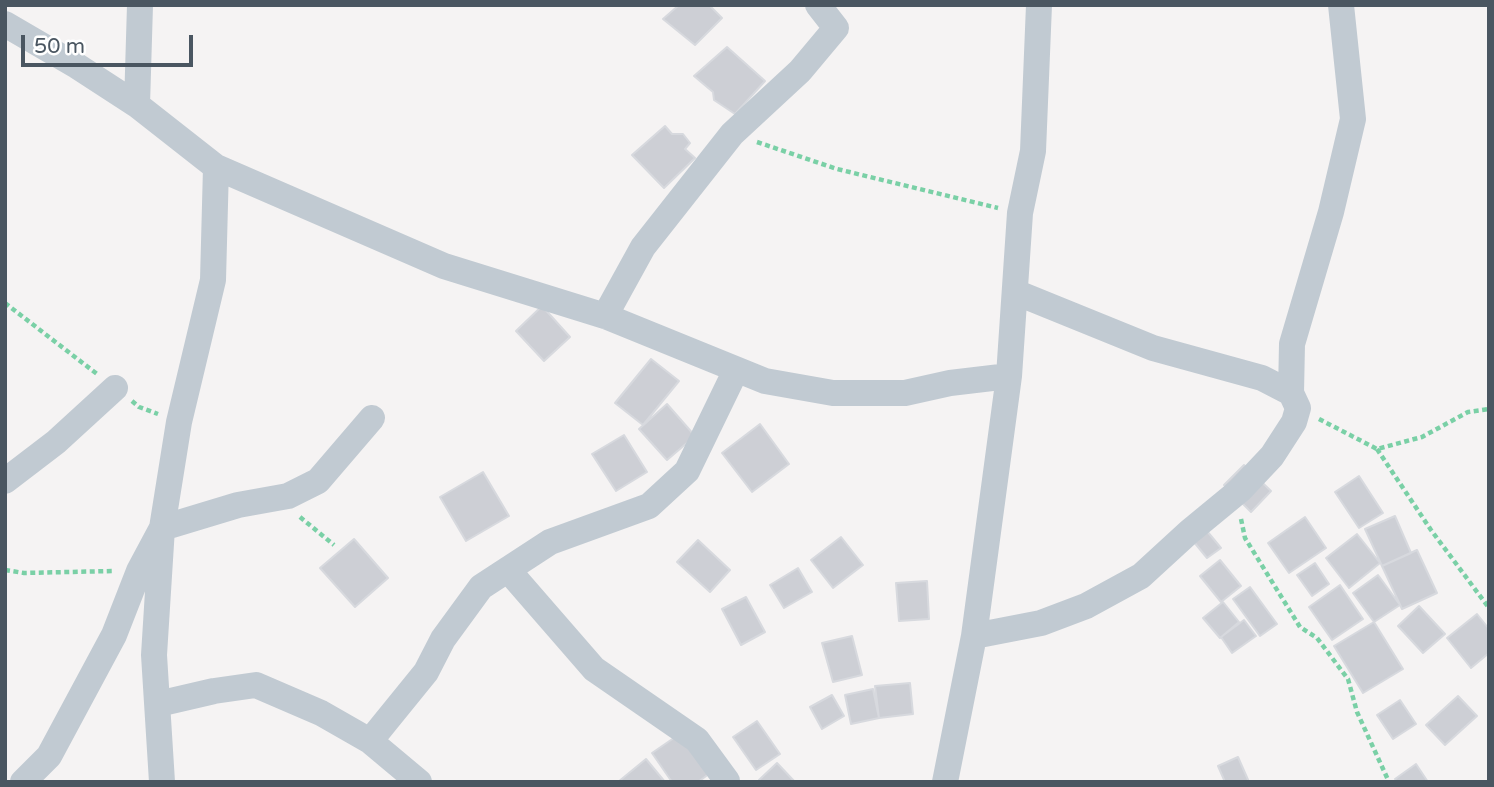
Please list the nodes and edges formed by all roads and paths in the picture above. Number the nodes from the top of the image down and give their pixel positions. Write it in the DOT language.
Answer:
graph roads {
  1 [pos="140,5"];
  2 [pos="818,5"];
  3 [pos="1039,5"];
  4 [pos="1342,5"];
  5 [pos="5,23"];
  6 [pos="137,104"];
  7 [pos="732,134"];
  8 [pos="216,167"];
  9 [pos="1020,213"];
  10 [pos="1015,292"];
  11 [pos="5,303"];
  12 [pos="605,316"];
  13 [pos="736,370"];
  14 [pos="1009,376"];
  15 [pos="115,388"];
  16 [pos="1295,401"];
  17 [pos="1489,409"];
  18 [pos="372,418"];
  19 [pos="179,422"];
  20 [pos="1377,449"];
  21 [pos="5,481"];
  22 [pos="1240,490"];
  23 [pos="269,499"];
  24 [pos="162,528"];
  25 [pos="334,545"];
  26 [pos="5,570"];
  27 [pos="508,570"];
  28 [pos="139,571"];
  29 [pos="1489,608"];
  30 [pos="974,636"];
  31 [pos="158,704"];
  32 [pos="370,741"];
  33 [pos="23,782"];
  34 [pos="162,782"];
  35 [pos="419,782"];
  36 [pos="725,782"];
  37 [pos="945,782"];
  38 [pos="1389,782"];
  1 -- 6 [label="street"];
  2 -- 7 [label="street"];
  3 -- 9 [label="street"];
  4 -- 16 [label="street"];
  5 -- 6 [label="street"];
  6 -- 8 [label="street"];
  7 -- 9 [label="path"];
  7 -- 12 [label="street"];
  8 -- 12 [label="street"];
  8 -- 19 [label="street"];
  9 -- 10 [label="street"];
  10 -- 14 [label="street"];
  10 -- 16 [label="street"];
  11 -- 15 [label="path"];
  12 -- 13 [label="street"];
  13 -- 14 [label="street"];
  13 -- 27 [label="street"];
  14 -- 30 [label="street"];
  15 -- 19 [label="path"];
  15 -- 21 [label="street"];
  16 -- 20 [label="path"];
  16 -- 22 [label="street"];
  17 -- 20 [label="path"];
  18 -- 23 [label="street"];
  19 -- 24 [label="street"];
  20 -- 29 [label="path"];
  22 -- 30 [label="street"];
  22 -- 38 [label="path"];
  23 -- 24 [label="street"];
  23 -- 25 [label="path"];
  24 -- 28 [label="street"];
  24 -- 31 [label="street"];
  26 -- 28 [label="path"];
  27 -- 32 [label="street"];
  27 -- 36 [label="street"];
  28 -- 33 [label="street"];
  30 -- 37 [label="street"];
  31 -- 32 [label="street"];
  31 -- 34 [label="street"];
  32 -- 35 [label="street"];
}
